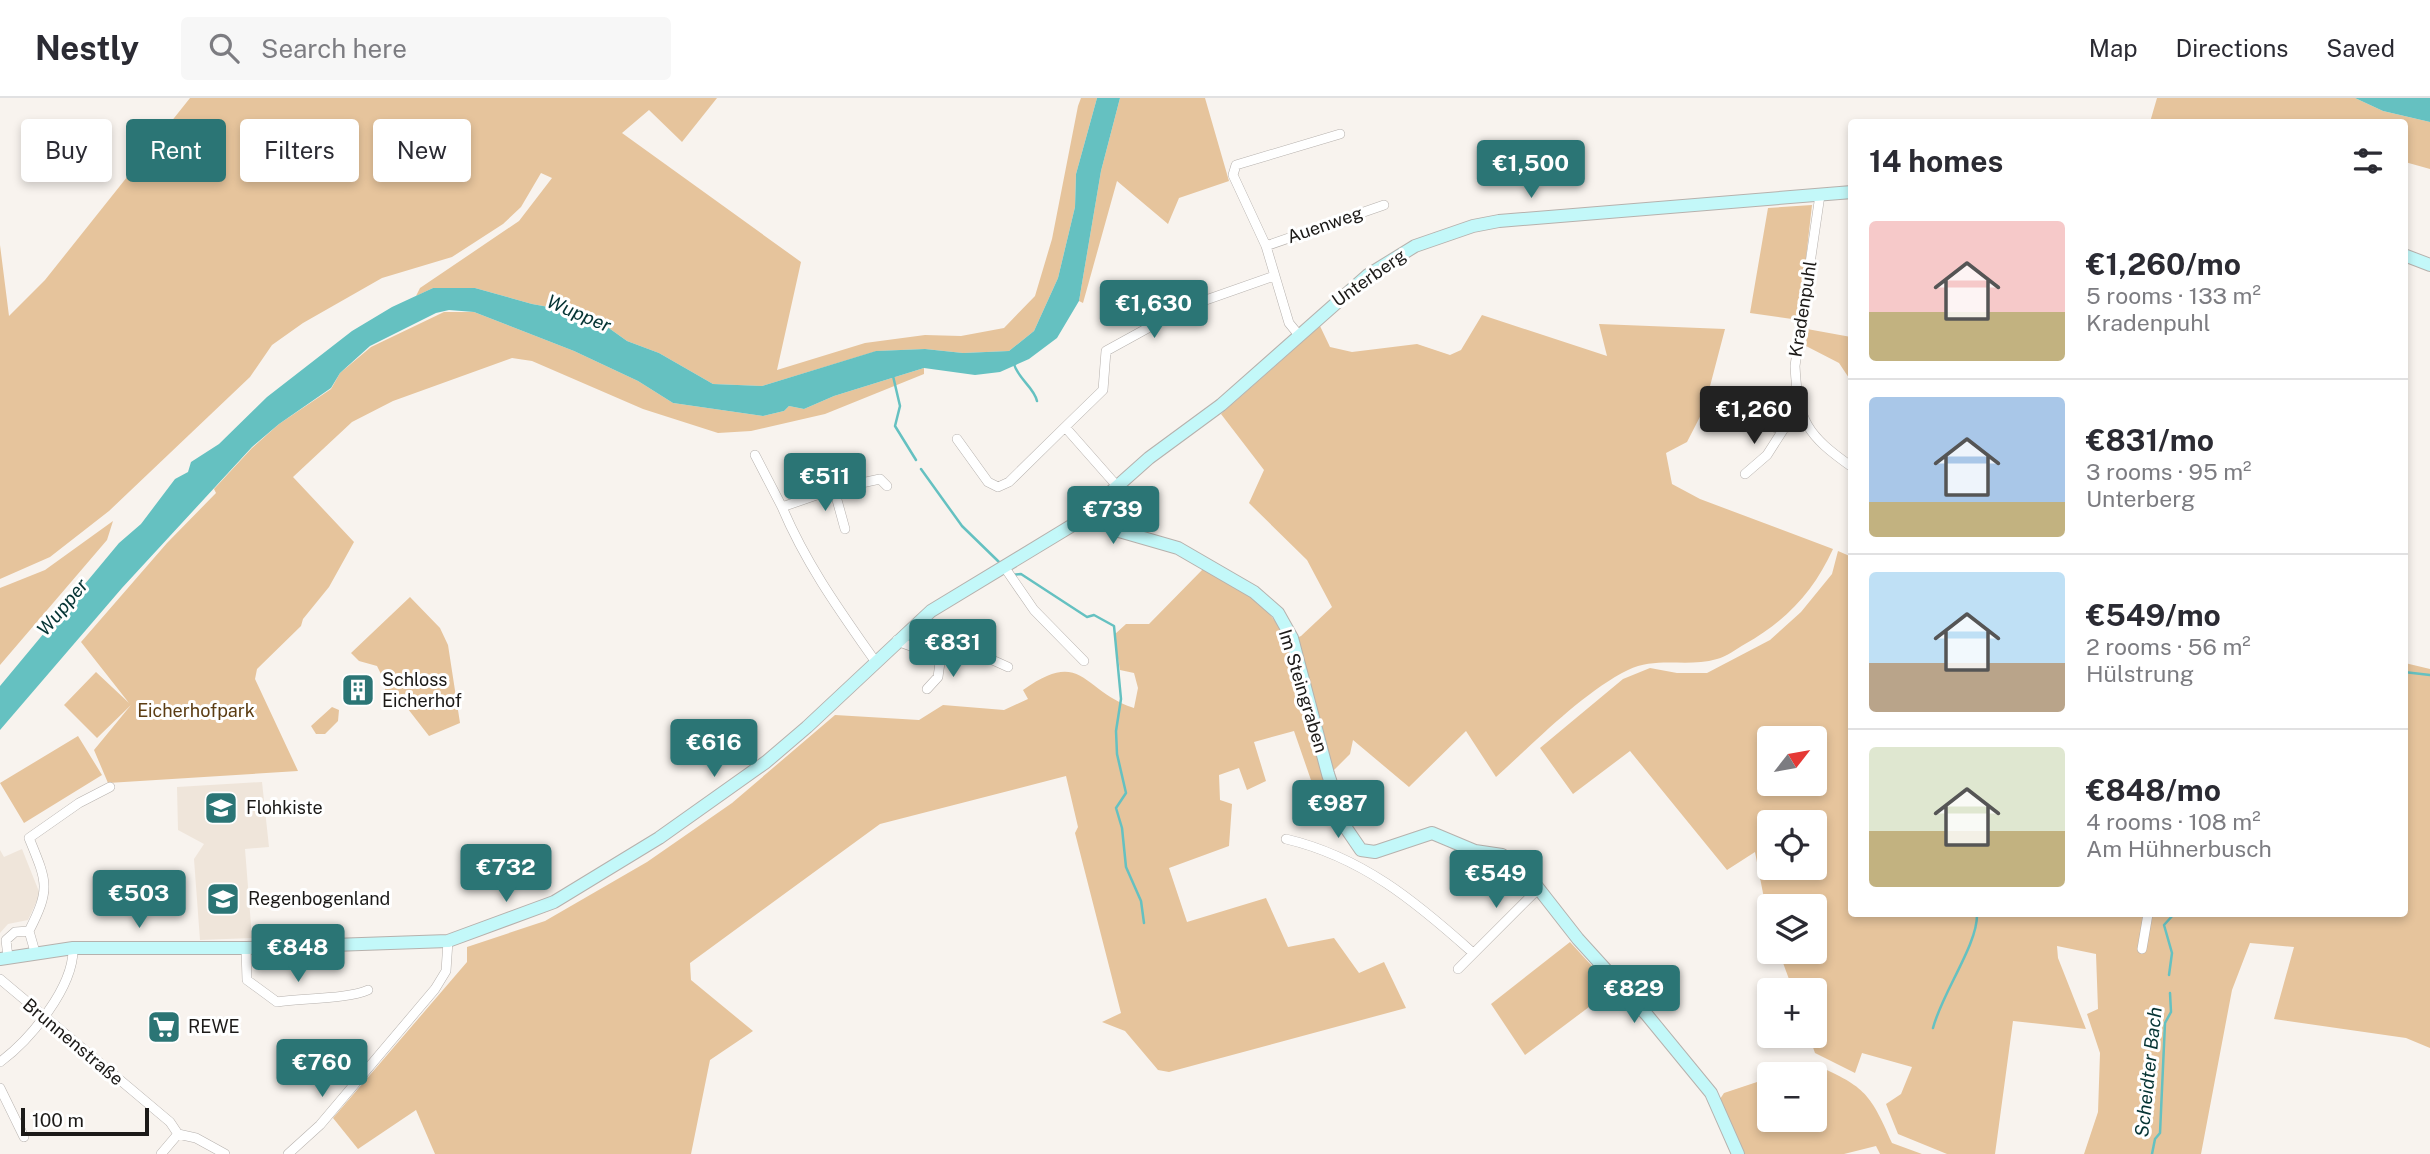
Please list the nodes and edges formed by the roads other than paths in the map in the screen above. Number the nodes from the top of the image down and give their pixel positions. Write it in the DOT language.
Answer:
graph roads {
  1 [pos="1340,134"];
  2 [pos="1848,192"];
  3 [pos="1820,195"];
  4 [pos="1384,205"];
  5 [pos="1266,246"];
  6 [pos="2408,257"];
  7 [pos="2430,265"];
  8 [pos="1274,276"];
  9 [pos="1298,334"];
  10 [pos="1748,415"];
  11 [pos="1804,422"];
  12 [pos="1065,427"];
  13 [pos="1783,430"];
  14 [pos="957,439"];
  15 [pos="755,455"];
  16 [pos="1848,464"];
  17 [pos="1745,474"];
  18 [pos="887,486"];
  19 [pos="1117,486"];
  20 [pos="834,489"];
  21 [pos="782,507"];
  22 [pos="1087,513"];
  23 [pos="845,529"];
  24 [pos="1005,568"];
  25 [pos="897,640"];
  26 [pos="942,648"];
  27 [pos="875,661"];
  28 [pos="1084,661"];
  29 [pos="1008,667"];
  30 [pos="927,689"];
  31 [pos="110,787"];
  32 [pos="1286,839"];
  33 [pos="1539,888"];
  34 [pos="2147,917"];
  35 [pos="29,931"];
  36 [pos="448,941"];
  37 [pos="73,948"];
  38 [pos="246,948"];
  39 [pos="2141,949"];
  40 [pos="35,952"];
  41 [pos="1472,952"];
  42 [pos="4,958"];
  43 [pos="1458,970"];
  44 [pos="0,979"];
  45 [pos="368,990"];
  46 [pos="43,1017"];
  47 [pos="0,1062"];
  48 [pos="0,1088"];
  49 [pos="178,1134"];
  50 [pos="24,1137"];
  51 [pos="161,1154"];
  52 [pos="225,1154"];
  53 [pos="288,1154"];
  54 [pos="1738,1154"];
  1 -- 5 [label="street"];
  2 -- 3 [label="main road, Unterberg"];
  3 -- 9 [label="main road, Unterberg"];
  3 -- 11 [label="street, Kradenpuhl"];
  4 -- 5 [label="street, Auenweg"];
  5 -- 8 [label="street"];
  6 -- 7 [label="main road"];
  8 -- 9 [label="street"];
  8 -- 12 [label="street"];
  9 -- 19 [label="main road, Unterberg"];
  10 -- 13 [label="street"];
  11 -- 13 [label="street"];
  11 -- 16 [label="street"];
  12 -- 14 [label="street"];
  12 -- 19 [label="street"];
  13 -- 17 [label="street"];
  15 -- 21 [label="street"];
  18 -- 20 [label="street"];
  19 -- 22 [label="main road, Unterberg"];
  20 -- 21 [label="street"];
  20 -- 23 [label="street"];
  21 -- 27 [label="street"];
  22 -- 24 [label="main road, Unterberg"];
  22 -- 33 [label="main road, Im Steingraben"];
  24 -- 25 [label="main road, Unterberg"];
  24 -- 28 [label="street"];
  25 -- 26 [label="street"];
  25 -- 27 [label="main road, Unterberg"];
  26 -- 29 [label="street"];
  26 -- 30 [label="street"];
  27 -- 36 [label="main road, Unterberg"];
  31 -- 35 [label="street"];
  32 -- 41 [label="street"];
  33 -- 41 [label="street"];
  33 -- 54 [label="main road"];
  34 -- 39 [label="street"];
  35 -- 40 [label="street"];
  35 -- 42 [label="street"];
  36 -- 38 [label="main road, Unterberg"];
  36 -- 53 [label="street"];
  37 -- 38 [label="main road, Unterberg"];
  37 -- 40 [label="main road, Unterberg"];
  37 -- 46 [label="street"];
  38 -- 45 [label="street"];
  40 -- 42 [label="main road, Unterberg"];
  41 -- 43 [label="street"];
  44 -- 46 [label="street, Brunnenstraße"];
  46 -- 47 [label="street"];
  46 -- 49 [label="street, Brunnenstraße"];
  48 -- 50 [label="street"];
  49 -- 51 [label="street"];
  49 -- 52 [label="street"];
}
